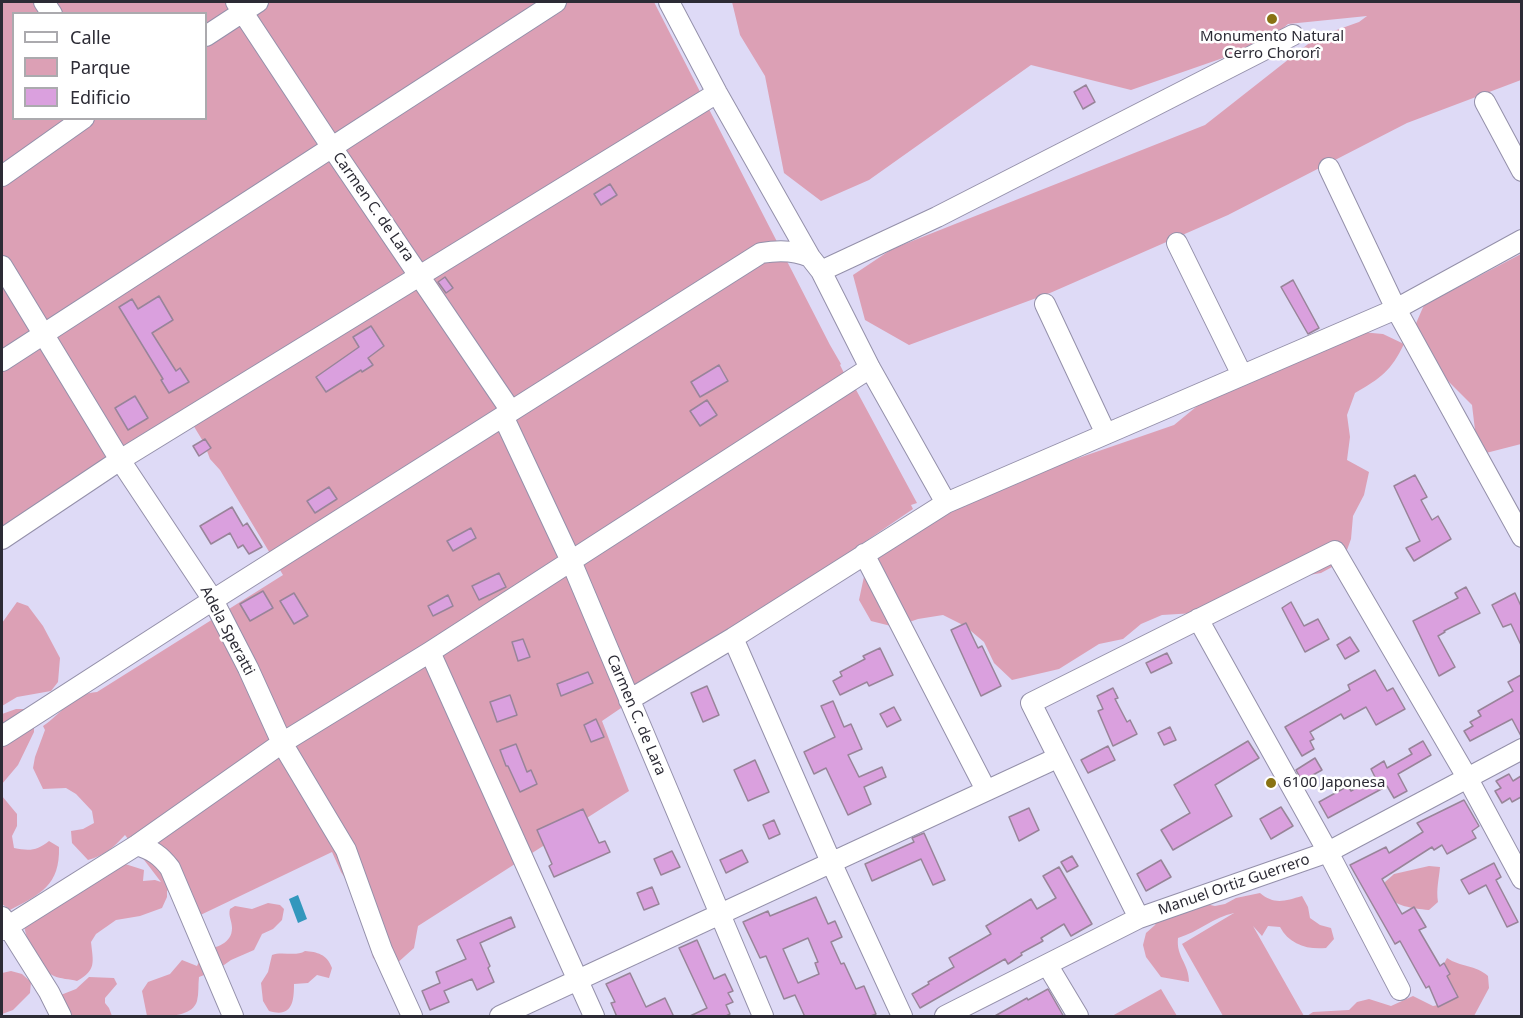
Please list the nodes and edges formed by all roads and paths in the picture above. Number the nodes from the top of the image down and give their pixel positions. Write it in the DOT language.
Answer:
graph roads {
  1 [pos="556,2"];
  2 [pos="669,2"];
  3 [pos="246,5"];
  4 [pos="207,35"];
  5 [pos="1293,36"];
  6 [pos="717,93"];
  7 [pos="1485,102"];
  8 [pos="81,120"];
  9 [pos="331,146"];
  10 [pos="1329,168"];
  11 [pos="1521,171"];
  12 [pos="2,176"];
  13 [pos="1521,240"];
  14 [pos="1177,243"];
  15 [pos="815,264"];
  16 [pos="2,266"];
  17 [pos="420,275"];
  18 [pos="1045,304"];
  19 [pos="1396,309"];
  20 [pos="43,333"];
  21 [pos="2,361"];
  22 [pos="870,368"];
  23 [pos="1242,375"];
  24 [pos="507,414"];
  25 [pos="1106,434"];
  26 [pos="120,460"];
  27 [pos="946,503"];
  28 [pos="1521,537"];
  29 [pos="2,539"];
  30 [pos="864,554"];
  31 [pos="571,561"];
  32 [pos="213,600"];
  33 [pos="1198,619"];
  34 [pos="733,638"];
  35 [pos="430,652"];
  36 [pos="629,700"];
  37 [pos="2,736"];
  38 [pos="282,743"];
  39 [pos="1521,749"];
  40 [pos="1057,758"];
  41 [pos="1468,779"];
  42 [pos="986,790"];
  43 [pos="136,845"];
  44 [pos="1328,852"];
  45 [pos="831,862"];
  46 [pos="1521,879"];
  47 [pos="720,914"];
  48 [pos="1139,918"];
  49 [pos="3,925"];
  50 [pos="1048,966"];
  51 [pos="578,980"];
  52 [pos="1400,990"];
  53 [pos="61,1017"];
  54 [pos="232,1017"];
  55 [pos="412,1017"];
  56 [pos="500,1017"];
  57 [pos="594,1017"];
  58 [pos="763,1017"];
  59 [pos="902,1017"];
  60 [pos="945,1017"];
  61 [pos="1078,1017"];
  1 -- 9 [label="street"];
  2 -- 6 [label="street"];
  3 -- 4 [label="street"];
  3 -- 9 [label="street, Carmen C. de Lara"];
  5 -- 15 [label="street"];
  6 -- 15 [label="street"];
  6 -- 17 [label="street"];
  7 -- 11 [label="street"];
  8 -- 12 [label="street"];
  9 -- 17 [label="street, Carmen C. de Lara"];
  9 -- 20 [label="street"];
  10 -- 19 [label="street"];
  13 -- 19 [label="street"];
  14 -- 23 [label="street"];
  15 -- 22 [label="street"];
  15 -- 24 [label="street"];
  16 -- 20 [label="street, Adela Speratti"];
  17 -- 24 [label="street, Carmen C. de Lara"];
  17 -- 26 [label="street"];
  18 -- 25 [label="street"];
  19 -- 23 [label="street"];
  19 -- 28 [label="street"];
  20 -- 21 [label="street"];
  20 -- 26 [label="street, Adela Speratti"];
  22 -- 27 [label="street"];
  22 -- 31 [label="street"];
  23 -- 25 [label="street"];
  24 -- 31 [label="street, Carmen C. de Lara"];
  24 -- 32 [label="street"];
  25 -- 27 [label="street"];
  26 -- 29 [label="street"];
  26 -- 32 [label="street, Adela Speratti"];
  27 -- 30 [label="street"];
  30 -- 34 [label="street"];
  30 -- 42 [label="street"];
  31 -- 35 [label="street"];
  31 -- 36 [label="street, Carmen C. de Lara"];
  32 -- 37 [label="street"];
  32 -- 38 [label="street, Adela Speratti"];
  33 -- 40 [label="street"];
  33 -- 41 [label="street"];
  33 -- 44 [label="street"];
  34 -- 36 [label="street"];
  34 -- 45 [label="street"];
  35 -- 38 [label="street"];
  35 -- 51 [label="street"];
  36 -- 47 [label="street, Carmen C. de Lara"];
  38 -- 43 [label="street"];
  38 -- 55 [label="street, Adela Speratti"];
  39 -- 41 [label="street, Manuel Ortiz Guerrero"];
  40 -- 42 [label="street"];
  40 -- 48 [label="street"];
  41 -- 44 [label="street, Manuel Ortiz Guerrero"];
  41 -- 46 [label="street"];
  42 -- 45 [label="street"];
  43 -- 49 [label="street"];
  43 -- 54 [label="street"];
  44 -- 48 [label="street, Manuel Ortiz Guerrero"];
  44 -- 52 [label="street"];
  45 -- 47 [label="street"];
  45 -- 59 [label="street"];
  47 -- 51 [label="street"];
  47 -- 58 [label="street, Carmen C. de Lara"];
  48 -- 50 [label="street, Manuel Ortiz Guerrero"];
  49 -- 53 [label="street"];
  50 -- 60 [label="street, Manuel Ortiz Guerrero"];
  50 -- 61 [label="street"];
  51 -- 56 [label="street"];
  51 -- 57 [label="street"];
}
